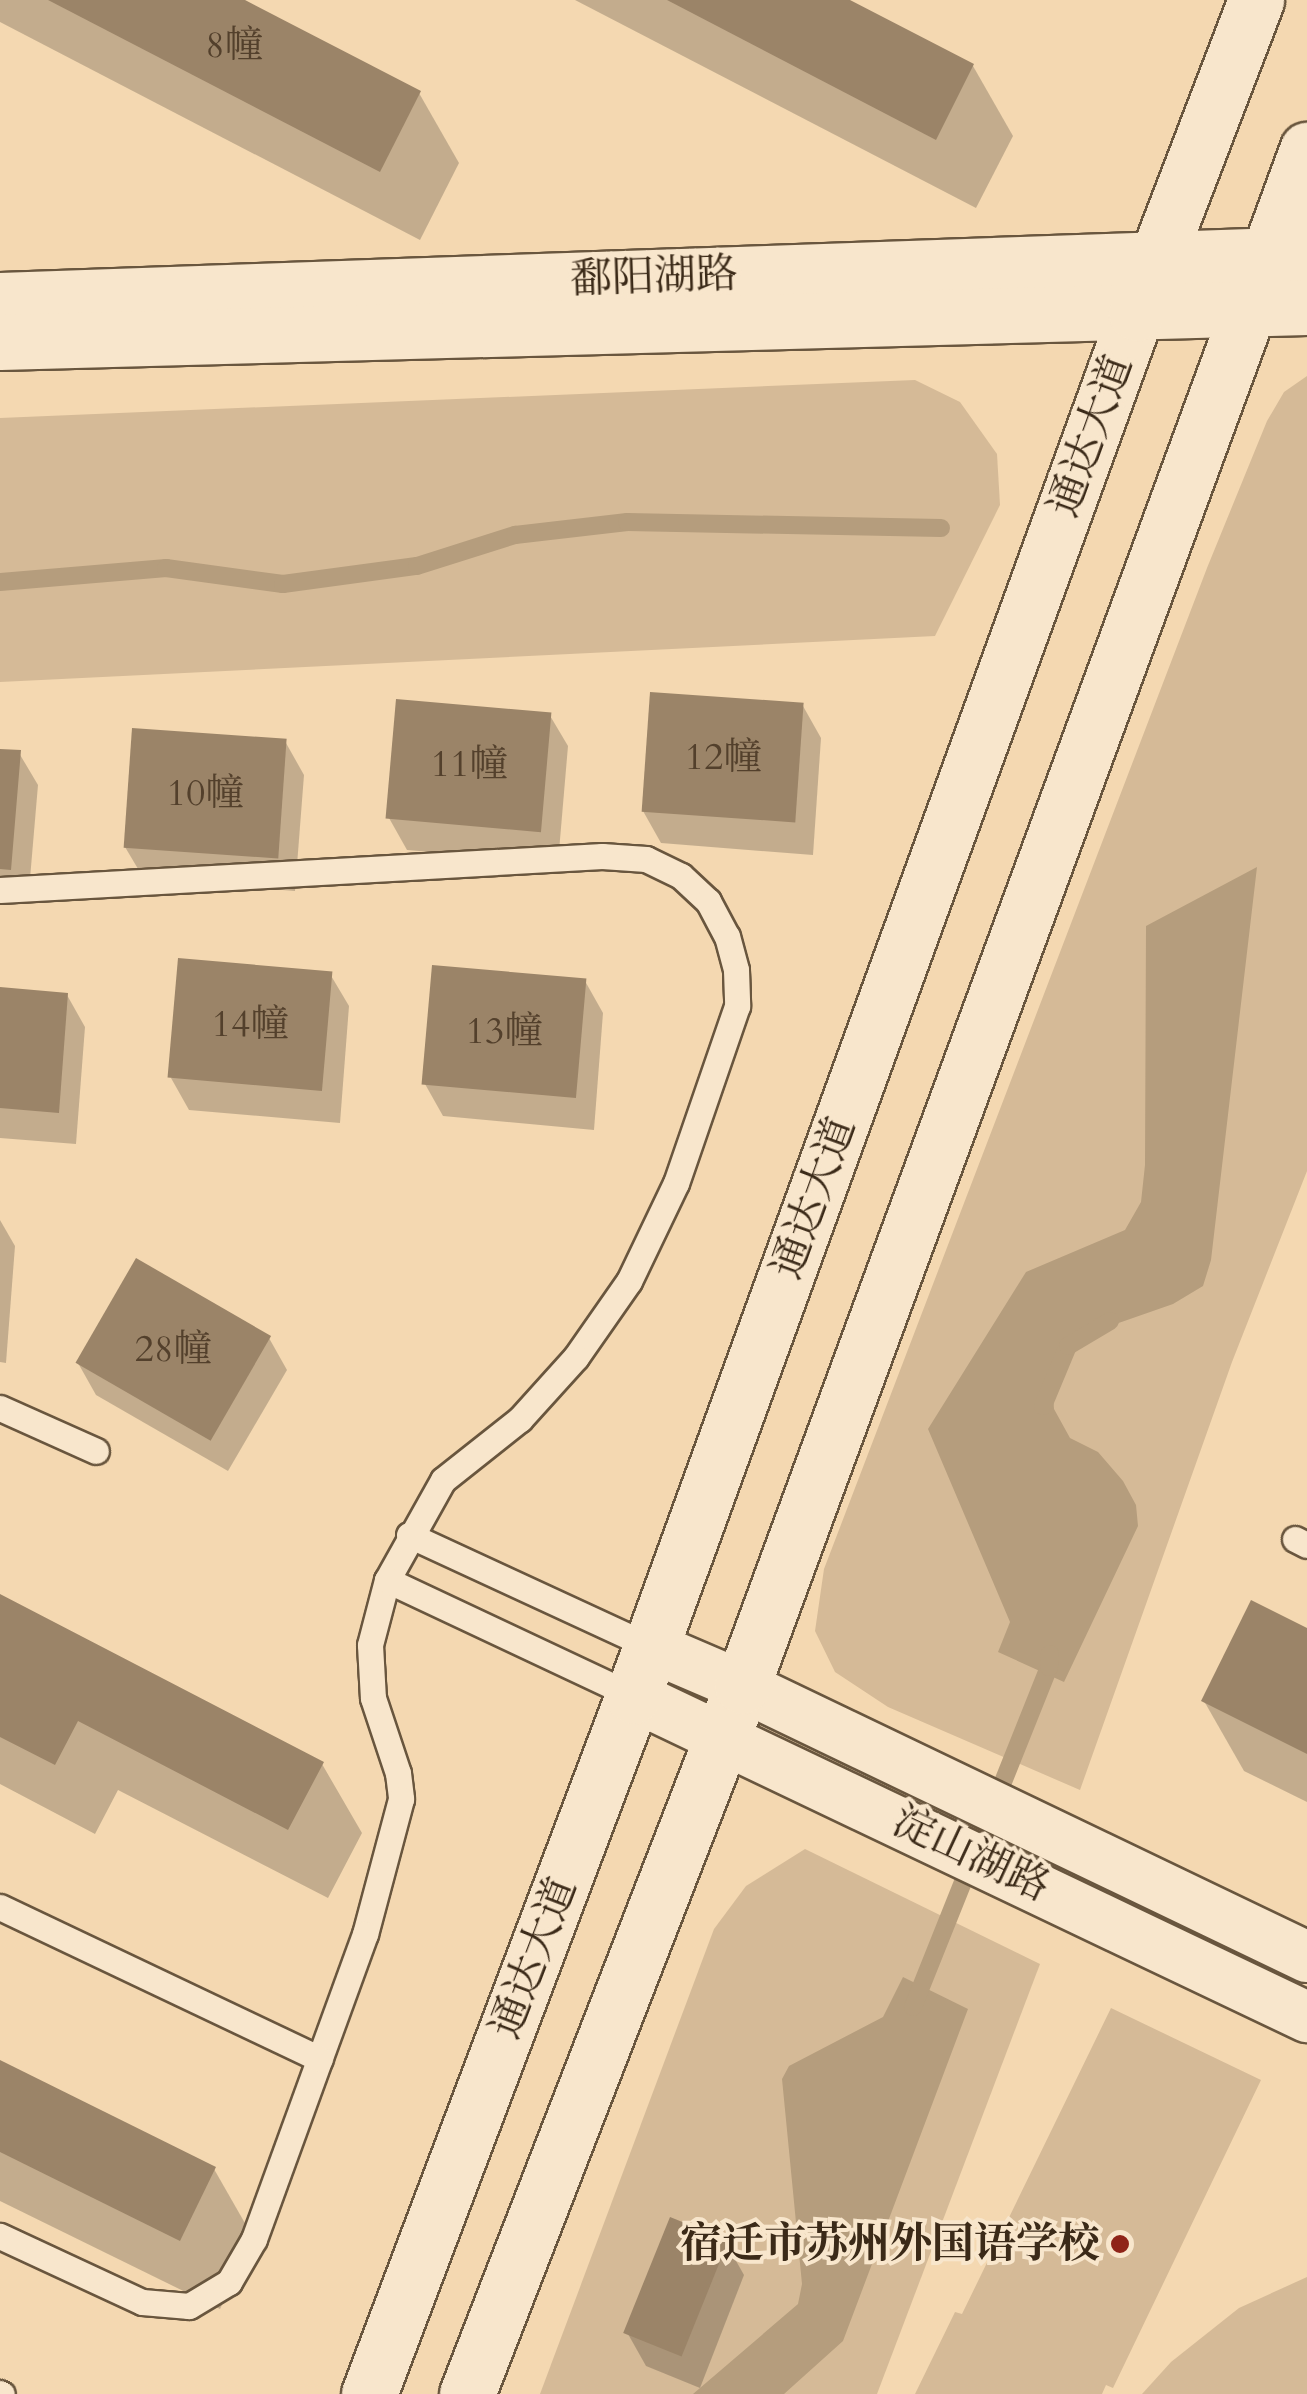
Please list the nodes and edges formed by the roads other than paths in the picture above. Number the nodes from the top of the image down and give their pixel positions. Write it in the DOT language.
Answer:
graph roads {
  1 [pos="1256,0"];
  2 [pos="1307,150"];
  3 [pos="1287,254"];
  4 [pos="1157,259"];
  5 [pos="0,300"];
  6 [pos="1307,307"];
  7 [pos="1245,310"];
  8 [pos="1136,313"];
  9 [pos="0,342"];
  10 [pos="0,890"];
  11 [pos="0,1408"];
  12 [pos="96,1451"];
  13 [pos="409,1535"];
  14 [pos="387,1580"];
  15 [pos="642,1671"];
  16 [pos="742,1686"];
  17 [pos="722,1736"];
  18 [pos="0,1907"];
  19 [pos="1307,1957"];
  20 [pos="1307,2017"];
  21 [pos="320,2060"];
  22 [pos="0,2236"];
  23 [pos="369,2394"];
  24 [pos="468,2394"];
  1 -- 4 [label="main road, 通达大道"];
  2 -- 3 [label="main road"];
  3 -- 4 [label="main road, 鄱阳湖路"];
  3 -- 7 [label="main road"];
  4 -- 5 [label="main road, 鄱阳湖路"];
  4 -- 8 [label="main road, 通达大道"];
  6 -- 7 [label="main road, 鄱阳湖路"];
  7 -- 8 [label="main road, 鄱阳湖路"];
  7 -- 16 [label="main road"];
  8 -- 9 [label="main road, 鄱阳湖路"];
  8 -- 15 [label="main road, 通达大道"];
  10 -- 13 [label="lane"];
  11 -- 12 [label="lane"];
  13 -- 14 [label="lane"];
  13 -- 15 [label="lane"];
  14 -- 15 [label="lane"];
  14 -- 21 [label="lane"];
  15 -- 16 [label="street, 淀山湖路"];
  15 -- 17 [label="street, 淀山湖路"];
  15 -- 23 [label="main road, 通达大道"];
  16 -- 17 [label="main road"];
  16 -- 19 [label="street, 淀山湖路"];
  17 -- 20 [label="street, 淀山湖路"];
  17 -- 24 [label="main road"];
  18 -- 21 [label="lane"];
  21 -- 22 [label="lane"];
}
